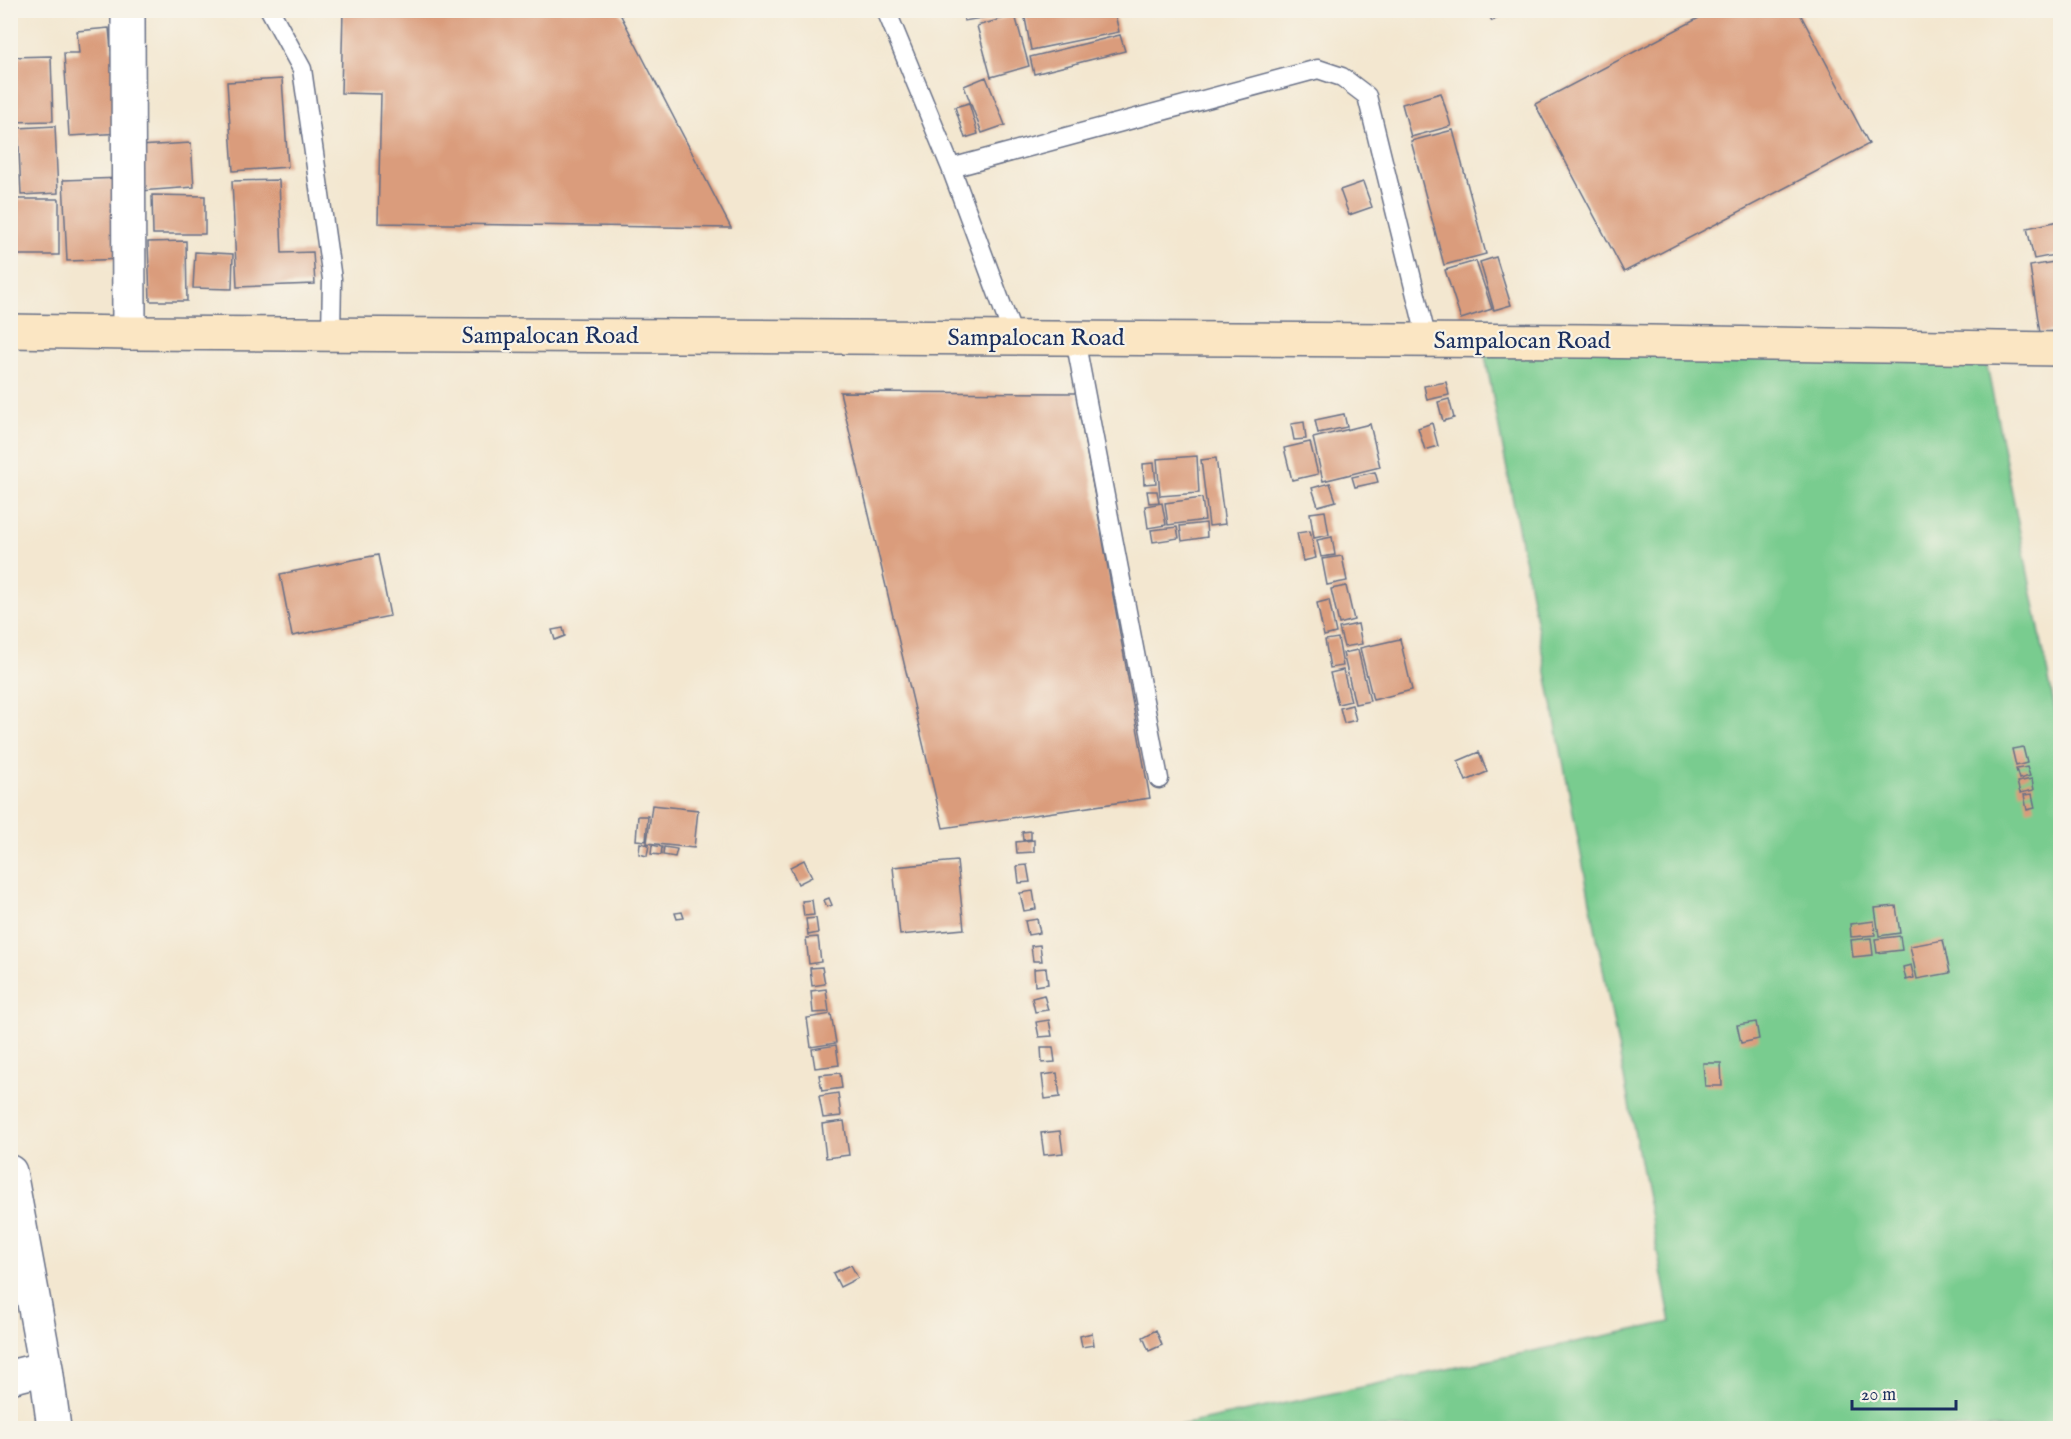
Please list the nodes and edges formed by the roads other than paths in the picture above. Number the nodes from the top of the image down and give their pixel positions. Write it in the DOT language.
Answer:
graph roads {
  1 [pos="128,10"];
  2 [pos="270,10"];
  3 [pos="886,10"];
  4 [pos="951,168"];
  5 [pos="10,331"];
  6 [pos="129,333"];
  7 [pos="331,334"];
  8 [pos="1014,338"];
  9 [pos="1075,339"];
  10 [pos="1427,340"];
  11 [pos="2061,349"];
  12 [pos="1159,779"];
  13 [pos="10,1172"];
  14 [pos="46,1368"];
  15 [pos="10,1377"];
  16 [pos="54,1428"];
  1 -- 6 [label="street"];
  2 -- 7 [label="lane"];
  3 -- 4 [label="lane"];
  4 -- 8 [label="lane"];
  4 -- 10 [label="lane"];
  5 -- 6 [label="main road, Sampalocan Road"];
  6 -- 7 [label="main road, Sampalocan Road"];
  7 -- 8 [label="main road, Sampalocan Road"];
  8 -- 9 [label="main road, Sampalocan Road"];
  9 -- 10 [label="main road, Sampalocan Road"];
  9 -- 12 [label="lane"];
  10 -- 11 [label="main road, Sampalocan Road"];
  13 -- 14 [label="street"];
  14 -- 15 [label="street"];
  14 -- 16 [label="street"];
}
